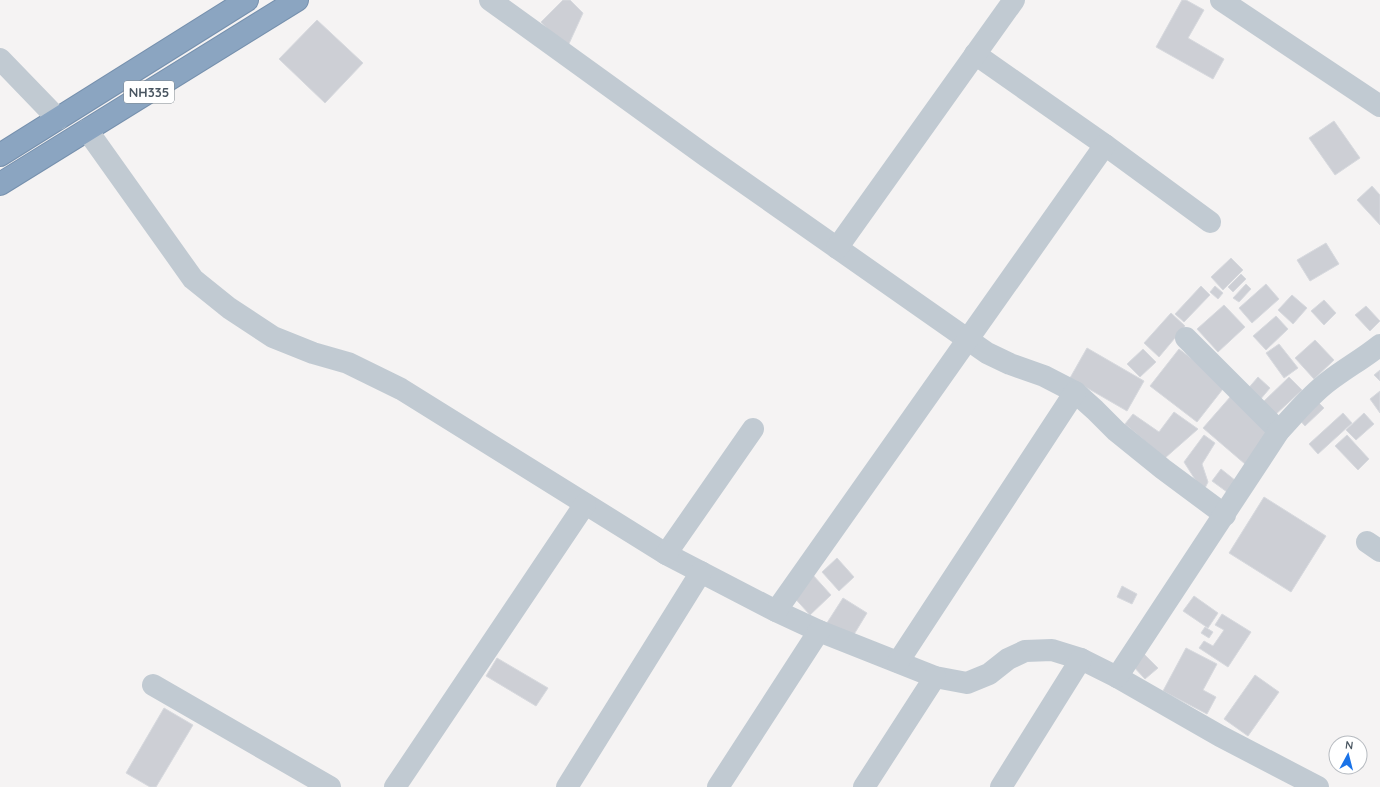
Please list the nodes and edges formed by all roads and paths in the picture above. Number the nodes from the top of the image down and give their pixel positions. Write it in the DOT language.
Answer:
graph roads {
  1 [pos="247,0"];
  2 [pos="297,0"];
  3 [pos="490,0"];
  4 [pos="1014,0"];
  5 [pos="1221,0"];
  6 [pos="975,54"];
  7 [pos="0,59"];
  8 [pos="1380,106"];
  9 [pos="58,119"];
  10 [pos="87,130"];
  11 [pos="1105,145"];
  12 [pos="0,155"];
  13 [pos="0,184"];
  14 [pos="1210,222"];
  15 [pos="837,248"];
  16 [pos="1186,338"];
  17 [pos="967,339"];
  18 [pos="1380,344"];
  19 [pos="1075,392"];
  20 [pos="753,429"];
  21 [pos="1279,431"];
  22 [pos="586,504"];
  23 [pos="1225,515"];
  24 [pos="666,554"];
  25 [pos="701,572"];
  26 [pos="776,611"];
  27 [pos="819,631"];
  28 [pos="1081,659"];
  29 [pos="898,662"];
  30 [pos="935,677"];
  31 [pos="1117,677"];
  32 [pos="153,685"];
  33 [pos="330,787"];
  34 [pos="395,787"];
  35 [pos="567,787"];
  36 [pos="718,787"];
  37 [pos="864,787"];
  38 [pos="1001,787"];
  39 [pos="1318,787"];
  1 -- 9 [label="highway, NH335"];
  2 -- 10 [label="highway, NH335"];
  3 -- 15 [label="street"];
  4 -- 6 [label="street"];
  5 -- 8 [label="street"];
  6 -- 11 [label="street"];
  6 -- 15 [label="street"];
  7 -- 9 [label="street"];
  9 -- 12 [label="highway, NH335"];
  10 -- 13 [label="highway, NH335"];
  10 -- 22 [label="street"];
  11 -- 14 [label="street"];
  11 -- 17 [label="street"];
  15 -- 17 [label="street"];
  16 -- 21 [label="street"];
  17 -- 19 [label="street"];
  17 -- 26 [label="street"];
  18 -- 21 [label="street"];
  19 -- 23 [label="street"];
  19 -- 29 [label="street"];
  20 -- 24 [label="street"];
  21 -- 23 [label="street"];
  22 -- 24 [label="street"];
  22 -- 34 [label="street"];
  23 -- 31 [label="street"];
  24 -- 25 [label="street"];
  25 -- 26 [label="street"];
  25 -- 35 [label="street"];
  26 -- 27 [label="street"];
  27 -- 29 [label="street"];
  27 -- 36 [label="street"];
  28 -- 30 [label="street"];
  28 -- 31 [label="street"];
  28 -- 38 [label="street"];
  29 -- 30 [label="street"];
  30 -- 37 [label="street"];
  31 -- 39 [label="street"];
  32 -- 33 [label="street"];
}
